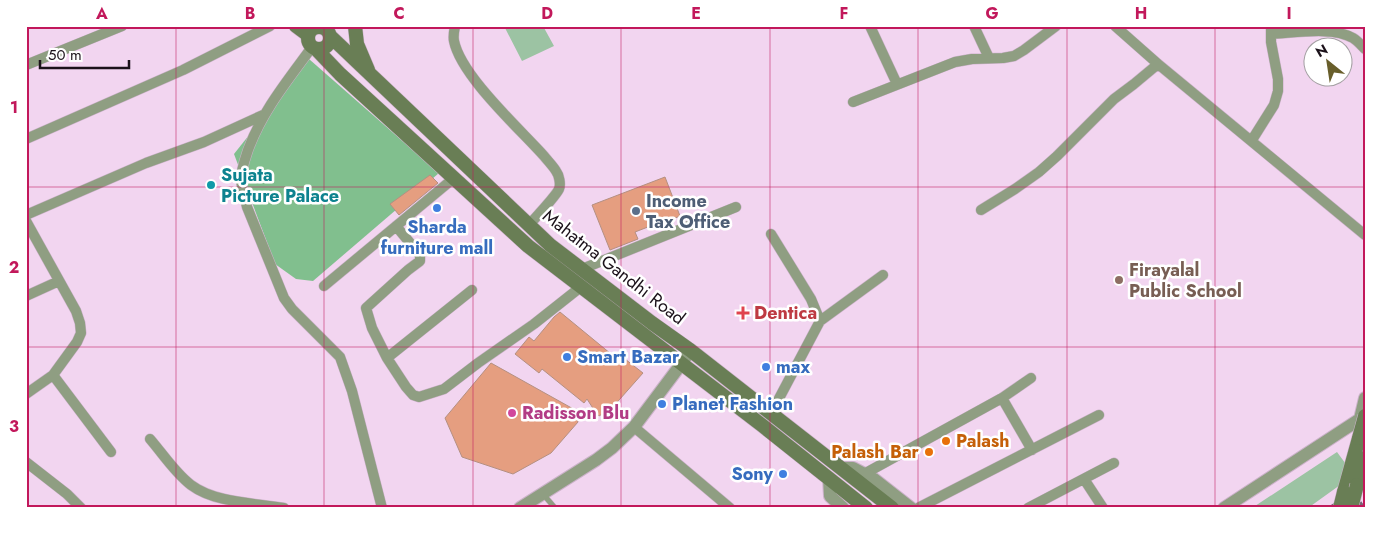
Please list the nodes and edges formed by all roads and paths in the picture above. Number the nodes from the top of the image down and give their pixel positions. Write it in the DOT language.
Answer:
graph roads {
  1 [pos="122,26"];
  2 [pos="270,26"];
  3 [pos="296,26"];
  4 [pos="354,26"];
  5 [pos="455,26"];
  6 [pos="870,26"];
  7 [pos="974,26"];
  8 [pos="1056,26"];
  9 [pos="1115,26"];
  10 [pos="326,29"];
  11 [pos="1271,30"];
  12 [pos="1351,31"];
  13 [pos="312,44"];
  14 [pos="1365,49"];
  15 [pos="989,58"];
  16 [pos="1158,64"];
  17 [pos="26,65"];
  18 [pos="371,76"];
  19 [pos="897,84"];
  20 [pos="853,102"];
  21 [pos="264,115"];
  22 [pos="26,140"];
  23 [pos="1252,140"];
  24 [pos="454,178"];
  25 [pos="736,207"];
  26 [pos="981,210"];
  27 [pos="26,215"];
  28 [pos="26,221"];
  29 [pos="529,225"];
  30 [pos="396,226"];
  31 [pos="771,234"];
  32 [pos="1365,235"];
  33 [pos="582,269"];
  34 [pos="884,275"];
  35 [pos="59,281"];
  36 [pos="324,286"];
  37 [pos="582,286"];
  38 [pos="472,290"];
  39 [pos="26,296"];
  40 [pos="820,321"];
  41 [pos="690,350"];
  42 [pos="388,358"];
  43 [pos="682,363"];
  44 [pos="53,376"];
  45 [pos="1032,378"];
  46 [pos="26,394"];
  47 [pos="1002,398"];
  48 [pos="1365,398"];
  49 [pos="773,414"];
  50 [pos="1099,415"];
  51 [pos="1364,415"];
  52 [pos="634,427"];
  53 [pos="150,439"];
  54 [pos="1032,450"];
  55 [pos="111,452"];
  56 [pos="1365,458"];
  57 [pos="26,462"];
  58 [pos="1114,463"];
  59 [pos="841,468"];
  60 [pos="864,474"];
  61 [pos="829,478"];
  62 [pos="1084,479"];
  63 [pos="542,494"];
  64 [pos="81,508"];
  65 [pos="284,508"];
  66 [pos="382,508"];
  67 [pos="520,508"];
  68 [pos="555,508"];
  69 [pos="730,508"];
  70 [pos="843,508"];
  71 [pos="866,508"];
  72 [pos="892,508"];
  73 [pos="911,508"];
  74 [pos="918,508"];
  75 [pos="1028,508"];
  76 [pos="1103,508"];
  77 [pos="1224,508"];
  78 [pos="1340,508"];
  79 [pos="1351,508"];
  1 -- 17 [label="street"];
  2 -- 22 [label="street"];
  3 -- 13 [label="main road, Mahatma Gandhi Road"];
  4 -- 18 [label="main road"];
  5 -- 29 [label="street"];
  6 -- 19 [label="street"];
  7 -- 15 [label="street"];
  8 -- 15 [label="street"];
  9 -- 16 [label="street"];
  10 -- 13 [label="main road"];
  10 -- 13 [label="main road"];
  10 -- 18 [label="main road, Mahatma Gandhi Road"];
  11 -- 12 [label="street"];
  11 -- 23 [label="street"];
  12 -- 14 [label="street"];
  13 -- 21 [label="street"];
  13 -- 24 [label="main road, Mahatma Gandhi Road"];
  15 -- 19 [label="street"];
  16 -- 23 [label="street"];
  16 -- 26 [label="street"];
  18 -- 29 [label="main road, Mahatma Gandhi Road"];
  19 -- 20 [label="street"];
  21 -- 27 [label="street"];
  21 -- 66 [label="street"];
  23 -- 32 [label="street"];
  24 -- 30 [label="street"];
  24 -- 37 [label="main road, Mahatma Gandhi Road"];
  25 -- 33 [label="street"];
  28 -- 35 [label="street"];
  29 -- 33 [label="main road, Mahatma Gandhi Road"];
  30 -- 36 [label="street"];
  30 -- 42 [label="street"];
  31 -- 40 [label="street"];
  33 -- 41 [label="main road, Mahatma Gandhi Road"];
  34 -- 40 [label="street"];
  35 -- 39 [label="street"];
  35 -- 44 [label="street"];
  37 -- 42 [label="street"];
  37 -- 43 [label="main road, Mahatma Gandhi Road"];
  38 -- 42 [label="street"];
  40 -- 49 [label="street"];
  41 -- 43 [label="street"];
  41 -- 49 [label="main road, Mahatma Gandhi Road"];
  43 -- 52 [label="street"];
  43 -- 61 [label="main road, Mahatma Gandhi Road"];
  44 -- 46 [label="street"];
  44 -- 55 [label="street"];
  45 -- 47 [label="street"];
  47 -- 54 [label="street"];
  47 -- 60 [label="street"];
  48 -- 51 [label="street"];
  49 -- 59 [label="main road, Mahatma Gandhi Road"];
  50 -- 54 [label="street"];
  51 -- 77 [label="street"];
  51 -- 78 [label="main road, bridge"];
  52 -- 63 [label="street"];
  52 -- 69 [label="street"];
  53 -- 65 [label="street"];
  54 -- 74 [label="street"];
  56 -- 79 [label="main road, bridge"];
  57 -- 64 [label="street"];
  58 -- 62 [label="street"];
  59 -- 60 [label="street"];
  59 -- 72 [label="main road, Mahatma Gandhi Road"];
  60 -- 73 [label="street"];
  61 -- 70 [label="street"];
  61 -- 71 [label="main road, Mahatma Gandhi Road"];
  62 -- 75 [label="street"];
  62 -- 76 [label="street"];
  63 -- 67 [label="street"];
  63 -- 68 [label="lane"];
}
